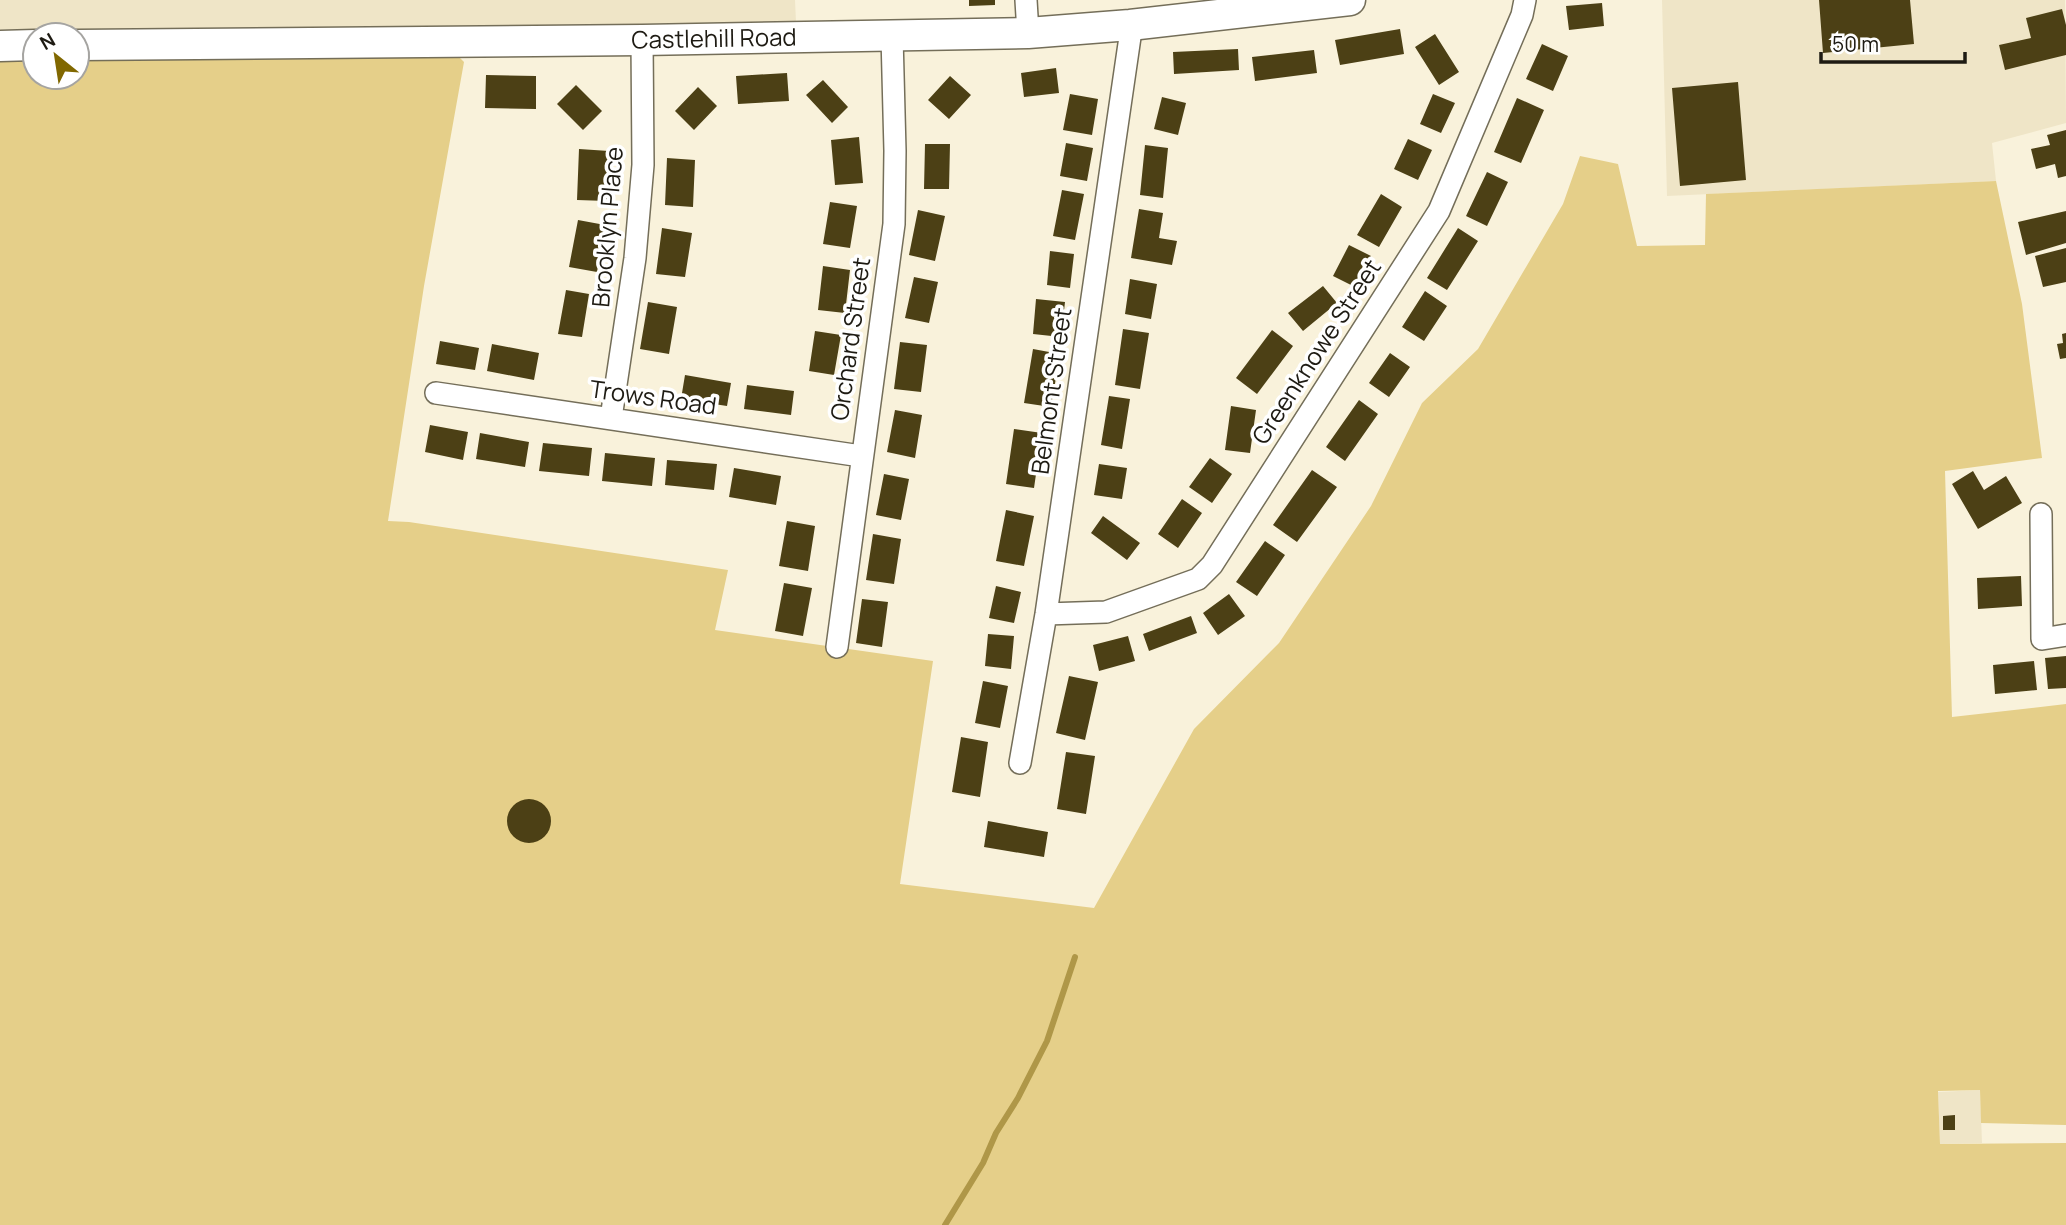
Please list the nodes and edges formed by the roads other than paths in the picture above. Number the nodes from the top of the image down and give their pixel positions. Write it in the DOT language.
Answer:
graph roads {
  1 [pos="1026,0"];
  2 [pos="1350,0"];
  3 [pos="1525,0"];
  4 [pos="1130,25"];
  5 [pos="1028,33"];
  6 [pos="891,36"];
  7 [pos="642,40"];
  8 [pos="91,45"];
  9 [pos="0,46"];
  10 [pos="21,46"];
  11 [pos="436,393"];
  12 [pos="611,418"];
  13 [pos="862,456"];
  14 [pos="2041,514"];
  15 [pos="1046,614"];
  16 [pos="2066,635"];
  17 [pos="837,647"];
  18 [pos="1020,764"];
  1 -- 5 [label="street"];
  2 -- 4 [label="main road, Castlehill Road"];
  3 -- 15 [label="street, Greenknowe Street"];
  4 -- 5 [label="main road, Castlehill Road"];
  4 -- 15 [label="street, Belmont Street"];
  5 -- 6 [label="main road, Castlehill Road"];
  6 -- 7 [label="main road, Castlehill Road"];
  6 -- 13 [label="street, Orchard Street"];
  7 -- 8 [label="main road, Castlehill Road"];
  7 -- 12 [label="street, Brooklyn Place"];
  9 -- 10 [label="main road"];
  11 -- 12 [label="street, Trows Road"];
  12 -- 13 [label="street, Trows Road"];
  13 -- 17 [label="street, Orchard Street"];
  14 -- 16 [label="street"];
  15 -- 18 [label="street, Belmont Street"];
}
